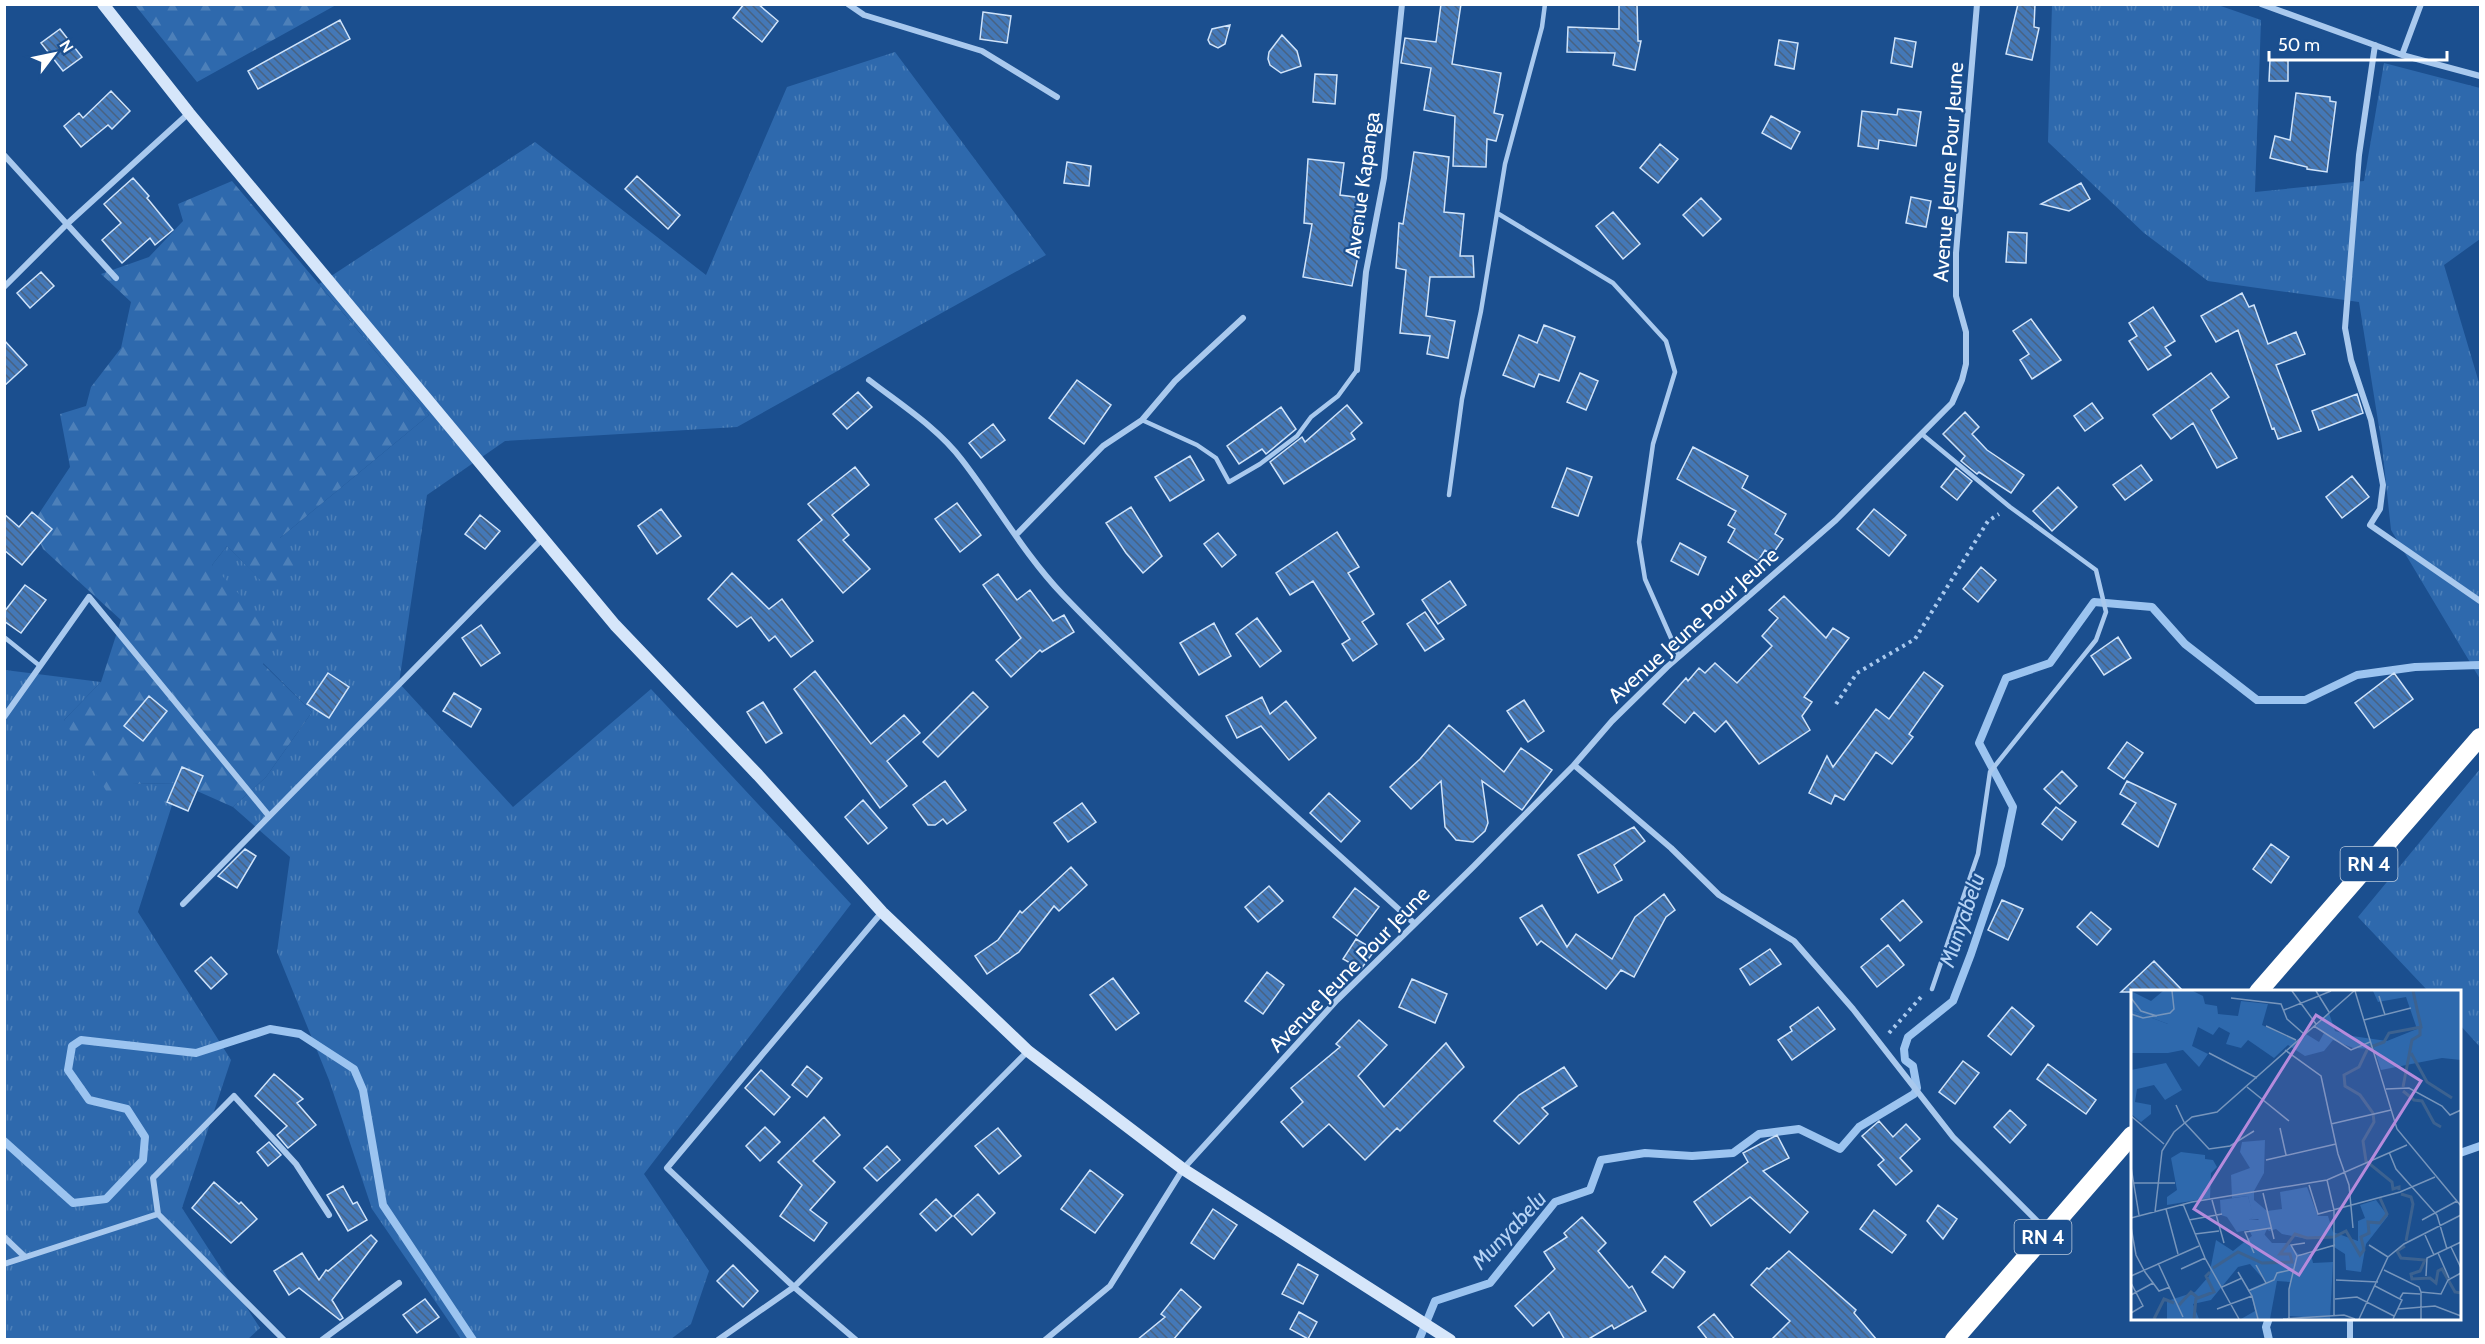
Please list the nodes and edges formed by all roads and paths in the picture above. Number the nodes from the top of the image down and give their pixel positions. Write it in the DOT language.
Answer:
graph roads {
  1 [pos="103,4"];
  2 [pos="848,4"];
  3 [pos="1402,4"];
  4 [pos="1545,4"];
  5 [pos="1977,4"];
  6 [pos="2261,4"];
  7 [pos="2421,4"];
  8 [pos="2375,45"];
  9 [pos="2402,55"];
  10 [pos="2481,76"];
  11 [pos="1057,97"];
  12 [pos="189,113"];
  13 [pos="4,155"];
  14 [pos="1497,213"];
  15 [pos="67,224"];
  16 [pos="116,278"];
  17 [pos="4,287"];
  18 [pos="1243,318"];
  19 [pos="1357,370"];
  20 [pos="870,380"];
  21 [pos="1142,420"];
  22 [pos="1923,435"];
  23 [pos="1449,495"];
  24 [pos="2010,507"];
  25 [pos="1016,535"];
  26 [pos="543,537"];
  27 [pos="2481,601"];
  28 [pos="4,638"];
  29 [pos="1679,656"];
  30 [pos="40,666"];
  31 [pos="1836,704"];
  32 [pos="4,717"];
  33 [pos="2481,737"];
  34 [pos="1574,765"];
  35 [pos="269,816"];
  36 [pos="183,904"];
  37 [pos="882,912"];
  38 [pos="1415,924"];
  39 [pos="1932,989"];
  40 [pos="2260,990"];
  41 [pos="1879,1043"];
  42 [pos="1028,1050"];
  43 [pos="2131,1137"];
  44 [pos="1183,1169"];
  45 [pos="158,1214"];
  46 [pos="329,1215"];
  47 [pos="2047,1232"];
  48 [pos="4,1237"];
  49 [pos="25,1257"];
  50 [pos="4,1264"];
  51 [pos="399,1283"];
  52 [pos="794,1287"];
  53 [pos="2350,1320"];
  54 [pos="284,1340"];
  55 [pos="322,1340"];
  56 [pos="718,1340"];
  57 [pos="856,1340"];
  58 [pos="1045,1340"];
  59 [pos="1450,1340"];
  60 [pos="1954,1340"];
  61 [pos="2350,1340"];
  1 -- 12 [label="street"];
  2 -- 11 [label="street"];
  3 -- 19 [label="street, Avenue Kapanga"];
  4 -- 14 [label="lane"];
  5 -- 22 [label="street, Avenue Jeune Pour Jeune"];
  6 -- 8 [label="street"];
  7 -- 9 [label="street"];
  8 -- 9 [label="street"];
  8 -- 27 [label="street"];
  9 -- 10 [label="street"];
  12 -- 15 [label="street"];
  12 -- 26 [label="street"];
  13 -- 15 [label="street"];
  14 -- 23 [label="lane"];
  14 -- 29 [label="lane"];
  15 -- 16 [label="street"];
  15 -- 17 [label="street"];
  18 -- 21 [label="street"];
  19 -- 21 [label="lane"];
  20 -- 25 [label="street"];
  21 -- 25 [label="street"];
  22 -- 24 [label="lane"];
  22 -- 29 [label="street, Avenue Jeune Pour Jeune"];
  24 -- 31 [label="path"];
  24 -- 39 [label="lane"];
  25 -- 38 [label="street"];
  26 -- 35 [label="street"];
  26 -- 37 [label="street"];
  28 -- 30 [label="lane"];
  29 -- 34 [label="street, Avenue Jeune Pour Jeune"];
  30 -- 32 [label="street"];
  30 -- 35 [label="street"];
  33 -- 40 [label="highway, RN 4"];
  34 -- 38 [label="street, Avenue Jeune Pour Jeune"];
  34 -- 41 [label="street"];
  35 -- 36 [label="street"];
  37 -- 42 [label="street"];
  37 -- 52 [label="street"];
  38 -- 44 [label="street, Avenue Jeune Pour Jeune"];
  39 -- 41 [label="path"];
  41 -- 47 [label="street"];
  42 -- 44 [label="street"];
  42 -- 52 [label="street"];
  43 -- 47 [label="highway, RN 4"];
  44 -- 58 [label="street, Avenue Jeune Pour Jeune"];
  44 -- 59 [label="street"];
  45 -- 46 [label="street"];
  45 -- 49 [label="street"];
  45 -- 54 [label="street"];
  47 -- 60 [label="highway, RN 4"];
  48 -- 49 [label="street"];
  49 -- 50 [label="street"];
  51 -- 55 [label="street"];
  52 -- 56 [label="street"];
  52 -- 57 [label="street"];
  53 -- 61 [label="street"];
}
